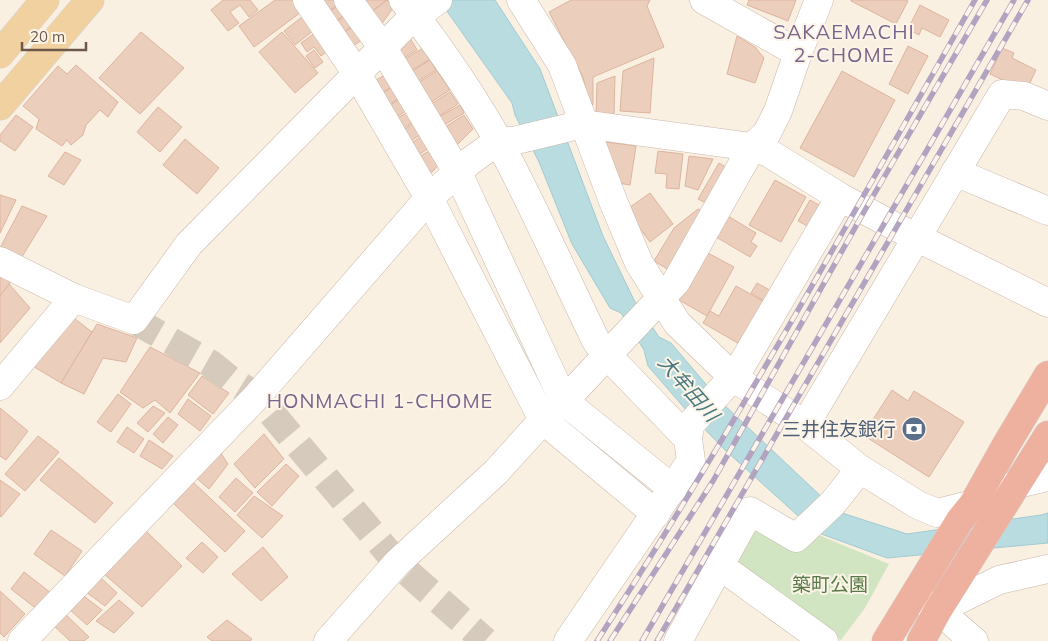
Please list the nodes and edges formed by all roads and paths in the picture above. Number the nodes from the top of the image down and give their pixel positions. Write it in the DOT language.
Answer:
graph roads {
  1 [pos="45,0"];
  2 [pos="90,0"];
  3 [pos="307,0"];
  4 [pos="348,0"];
  5 [pos="520,0"];
  6 [pos="704,0"];
  7 [pos="820,0"];
  8 [pos="421,6"];
  9 [pos="383,48"];
  10 [pos="798,53"];
  11 [pos="0,54"];
  12 [pos="357,74"];
  13 [pos="0,106"];
  14 [pos="1048,106"];
  15 [pos="575,126"];
  16 [pos="506,141"];
  17 [pos="752,147"];
  18 [pos="956,172"];
  19 [pos="458,173"];
  20 [pos="840,197"];
  21 [pos="429,198"];
  22 [pos="1048,211"];
  23 [pos="917,238"];
  24 [pos="0,261"];
  25 [pos="74,298"];
  26 [pos="1048,303"];
  27 [pos="652,306"];
  28 [pos="610,351"];
  29 [pos="1048,375"];
  30 [pos="731,380"];
  31 [pos="0,386"];
  32 [pos="564,401"];
  33 [pos="543,420"];
  34 [pos="805,425"];
  35 [pos="689,432"];
  36 [pos="1048,435"];
  37 [pos="860,469"];
  38 [pos="1048,477"];
  39 [pos="1017,484"];
  40 [pos="673,488"];
  41 [pos="966,512"];
  42 [pos="656,514"];
  43 [pos="720,566"];
  44 [pos="1048,569"];
  45 [pos="912,597"];
  46 [pos="938,610"];
  47 [pos="22,641"];
  48 [pos="328,641"];
  49 [pos="568,641"];
  50 [pos="678,641"];
  51 [pos="824,641"];
  52 [pos="886,641"];
  53 [pos="920,641"];
  54 [pos="974,641"];
  1 -- 11 [label="main road"];
  2 -- 13 [label="main road"];
  3 -- 12 [label="street"];
  4 -- 9 [label="street"];
  5 -- 15 [label="street"];
  6 -- 10 [label="street"];
  7 -- 10 [label="street"];
  8 -- 9 [label="street"];
  8 -- 16 [label="street"];
  9 -- 12 [label="street"];
  9 -- 19 [label="street"];
  10 -- 17 [label="street"];
  12 -- 21 [label="street"];
  12 -- 25 [label="street"];
  14 -- 18 [label="street"];
  15 -- 16 [label="street"];
  15 -- 17 [label="street"];
  15 -- 27 [label="street"];
  16 -- 19 [label="street"];
  16 -- 28 [label="street"];
  17 -- 20 [label="street"];
  17 -- 27 [label="street"];
  18 -- 22 [label="street"];
  18 -- 23 [label="street"];
  19 -- 21 [label="street"];
  19 -- 32 [label="street"];
  20 -- 23 [label="street"];
  20 -- 30 [label="street"];
  21 -- 33 [label="street"];
  21 -- 47 [label="street"];
  23 -- 26 [label="street"];
  23 -- 34 [label="street"];
  24 -- 25 [label="street"];
  25 -- 31 [label="street"];
  27 -- 28 [label="street"];
  27 -- 30 [label="street"];
  28 -- 32 [label="street"];
  28 -- 35 [label="street"];
  29 -- 41 [label="highway"];
  30 -- 34 [label="street"];
  30 -- 35 [label="street"];
  32 -- 33 [label="street"];
  32 -- 40 [label="street"];
  33 -- 42 [label="street"];
  33 -- 48 [label="street"];
  34 -- 37 [label="street"];
  35 -- 40 [label="street"];
  36 -- 39 [label="highway"];
  37 -- 41 [label="street"];
  37 -- 43 [label="street"];
  38 -- 39 [label="street"];
  39 -- 41 [label="street"];
  39 -- 46 [label="highway"];
  40 -- 42 [label="street"];
  41 -- 45 [label="highway"];
  42 -- 49 [label="street"];
  43 -- 50 [label="street"];
  43 -- 51 [label="street"];
  44 -- 46 [label="street"];
  45 -- 46 [label="street"];
  45 -- 52 [label="highway"];
  46 -- 53 [label="highway"];
  46 -- 54 [label="street"];
}
